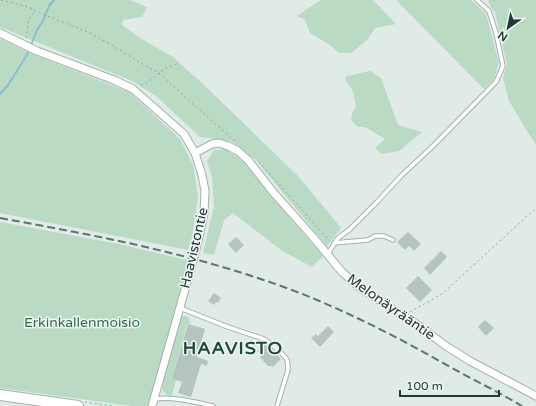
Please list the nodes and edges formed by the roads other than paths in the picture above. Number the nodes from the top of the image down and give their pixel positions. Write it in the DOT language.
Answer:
graph roads {
  1 [pos="477,0"];
  2 [pos="0,33"];
  3 [pos="195,153"];
  4 [pos="393,240"];
  5 [pos="334,244"];
  6 [pos="327,254"];
  7 [pos="179,308"];
  8 [pos="0,395"];
  9 [pos="536,396"];
  10 [pos="152,403"];
  11 [pos="78,406"];
  12 [pos="213,406"];
  13 [pos="277,406"];
  1 -- 5 [label="lane"];
  2 -- 3 [label="street, Haavistontie"];
  3 -- 6 [label="street, Melonäyrääntie"];
  3 -- 7 [label="street, Haavistontie, bridge"];
  4 -- 5 [label="lane"];
  5 -- 6 [label="lane"];
  6 -- 9 [label="street, Melonäyrääntie"];
  7 -- 10 [label="street, Haavistontie"];
  7 -- 13 [label="lane"];
  8 -- 11 [label="main road"];
  10 -- 12 [label="lane"];
}
